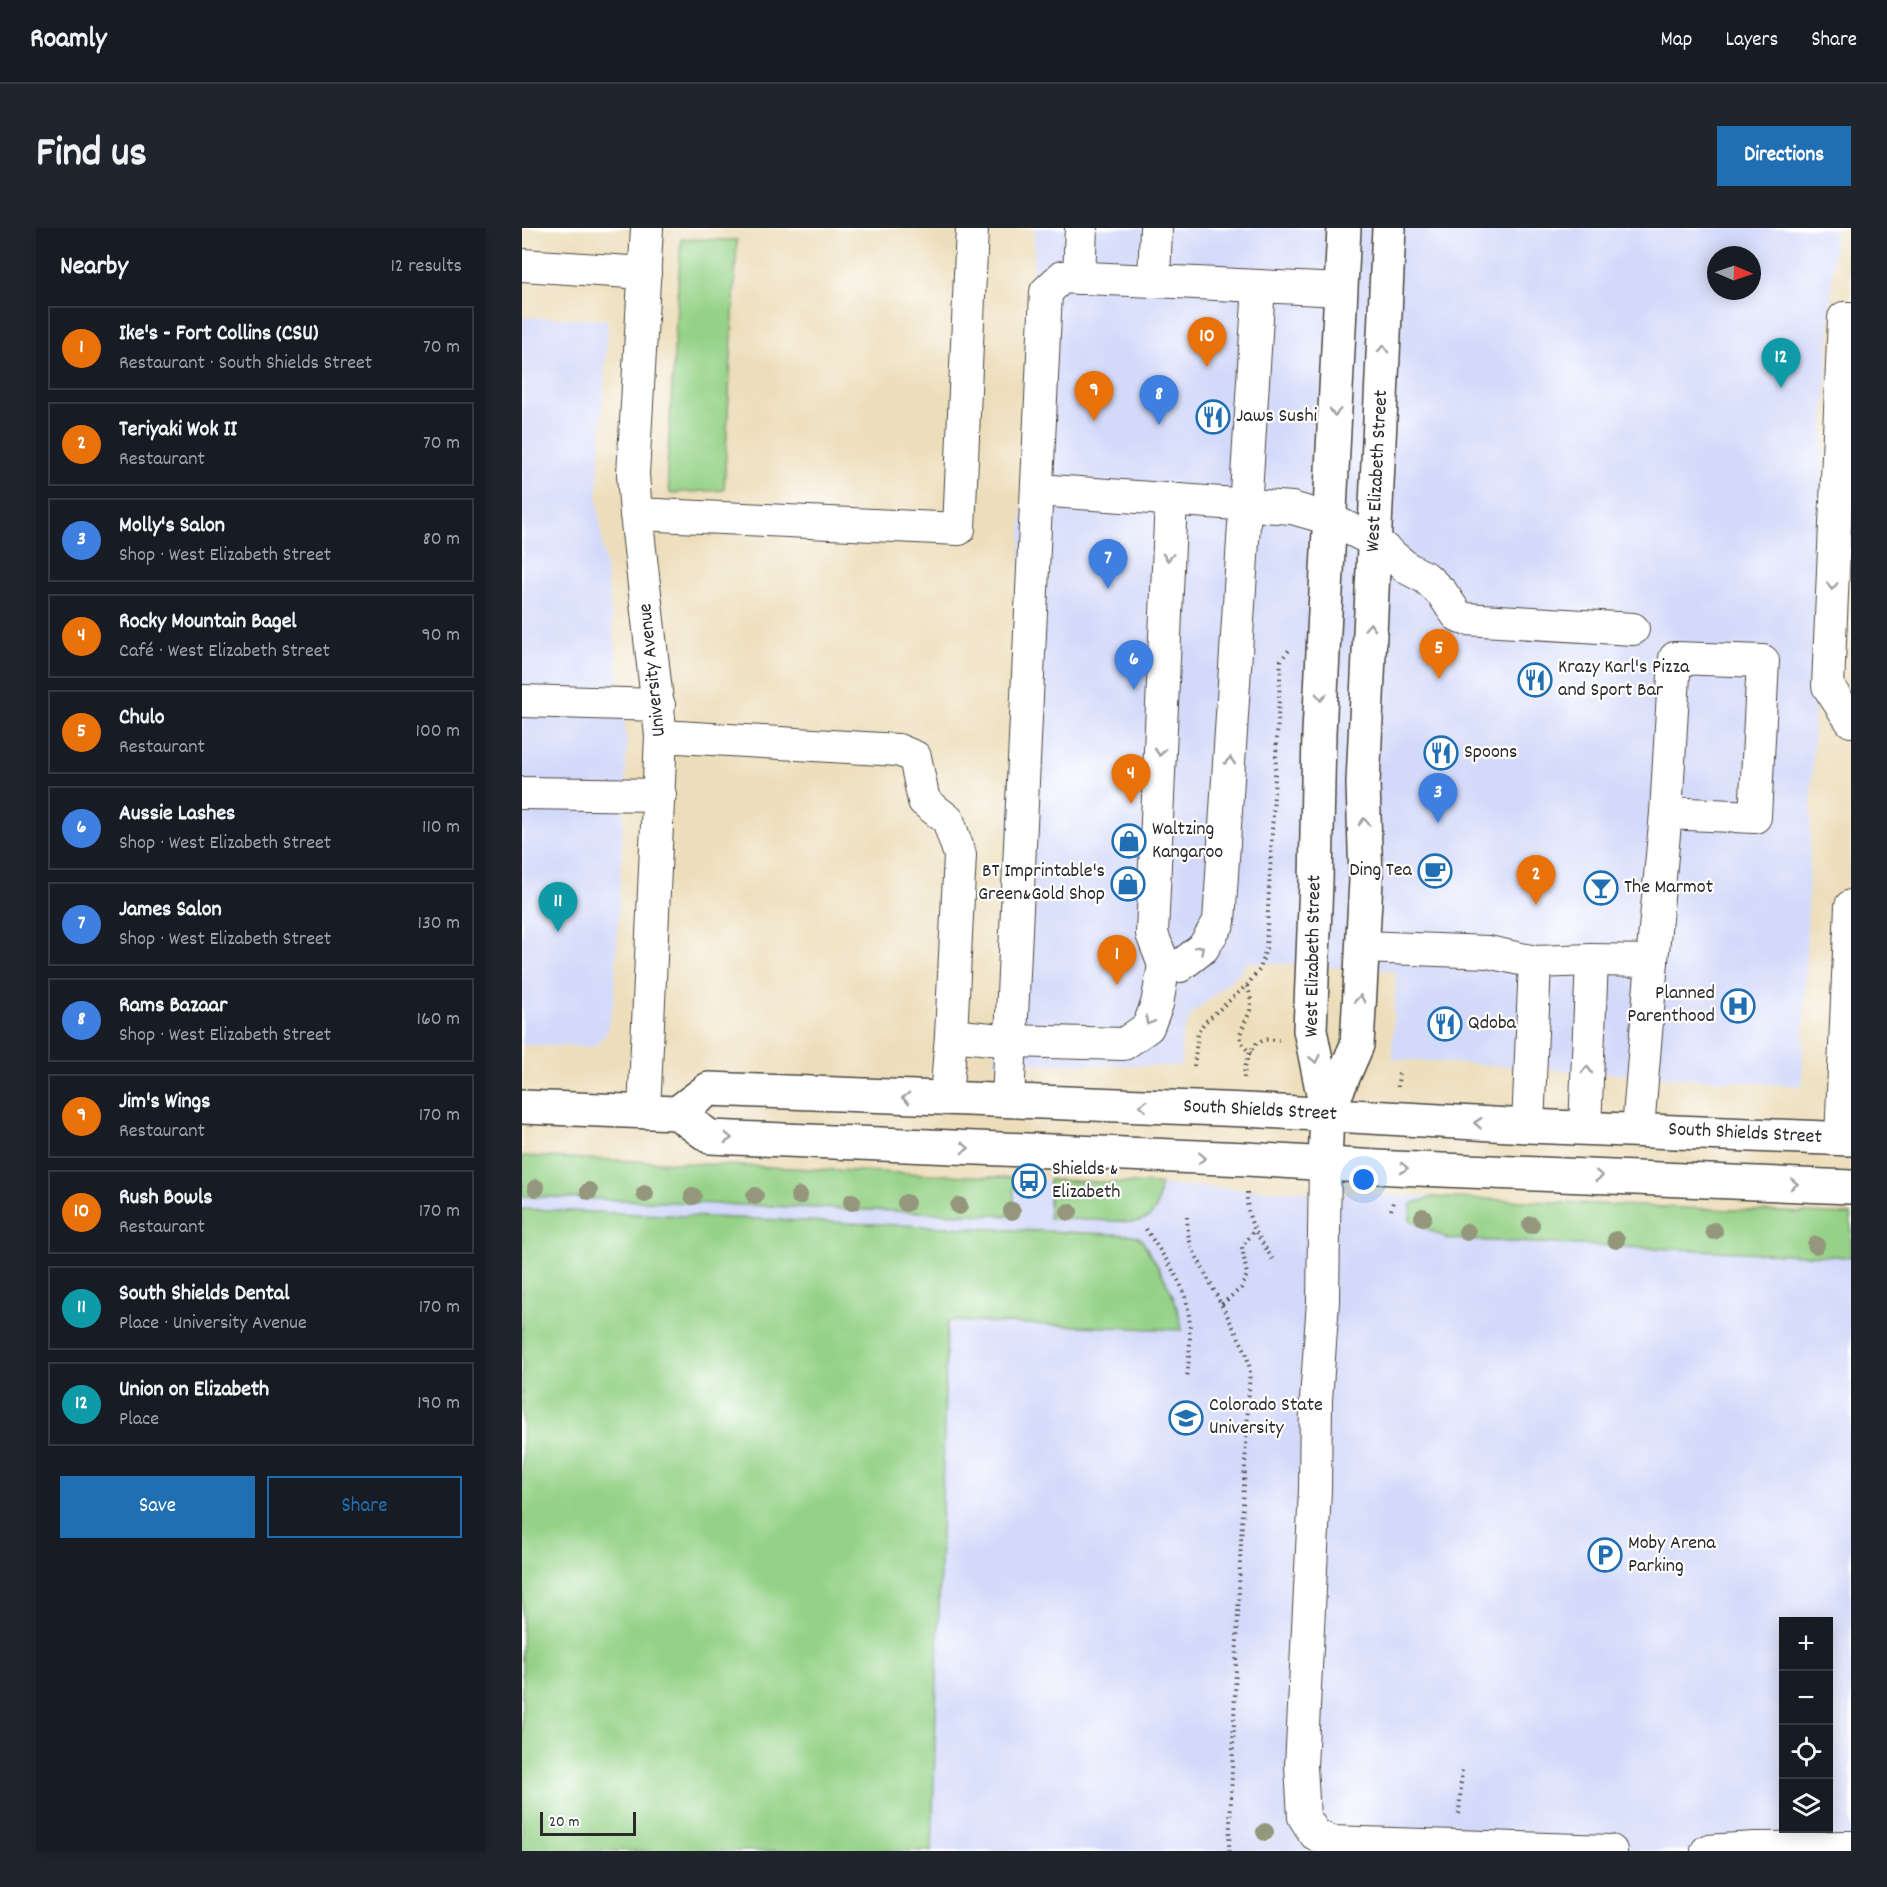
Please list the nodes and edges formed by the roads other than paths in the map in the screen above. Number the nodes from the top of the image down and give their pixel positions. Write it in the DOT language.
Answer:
graph roads {
  1 [pos="647,228"];
  2 [pos="972,228"];
  3 [pos="1081,228"];
  4 [pos="1156,228"];
  5 [pos="1344,228"];
  6 [pos="1389,228"];
  7 [pos="522,265"];
  8 [pos="645,273"];
  9 [pos="1079,278"];
  10 [pos="1154,281"];
  11 [pos="1259,286"];
  12 [pos="1341,290"];
  13 [pos="1847,318"];
  14 [pos="1037,490"];
  15 [pos="1171,499"];
  16 [pos="1247,504"];
  17 [pos="636,514"];
  18 [pos="1330,519"];
  19 [pos="1374,541"];
  20 [pos="1633,629"];
  21 [pos="522,701"];
  22 [pos="659,705"];
  23 [pos="1851,721"];
  24 [pos="661,736"];
  25 [pos="522,793"];
  26 [pos="660,795"];
  27 [pos="1666,813"];
  28 [pos="1851,906"];
  29 [pos="1364,946"];
  30 [pos="1592,960"];
  31 [pos="1652,961"];
  32 [pos="1535,962"];
  33 [pos="1164,965"];
  34 [pos="951,1035"];
  35 [pos="1011,1041"];
  36 [pos="946,1100"];
  37 [pos="1008,1101"];
  38 [pos="522,1107"];
  39 [pos="644,1112"];
  40 [pos="677,1113"];
  41 [pos="1327,1114"];
  42 [pos="1528,1126"];
  43 [pos="1585,1128"];
  44 [pos="1638,1129"];
  45 [pos="1846,1139"];
  46 [pos="1325,1162"];
  47 [pos="1851,1187"];
  48 [pos="1851,1847"];
  49 [pos="1611,1851"];
  50 [pos="1707,1851"];
  1 -- 8 [label="street, University Avenue"];
  2 -- 17 [label="street"];
  3 -- 9 [label="street"];
  4 -- 10 [label="street"];
  5 -- 12 [label="main road, West Elizabeth Street"];
  19 -- 6 [label="main road, West Elizabeth Street, one-way"];
  7 -- 8 [label="street"];
  8 -- 17 [label="street, University Avenue"];
  9 -- 10 [label="street"];
  9 -- 14 [label="street"];
  10 -- 11 [label="street"];
  11 -- 12 [label="street"];
  11 -- 16 [label="street"];
  12 -- 18 [label="main road, West Elizabeth Street, one-way"];
  13 -- 23 [label="street, one-way"];
  14 -- 15 [label="street"];
  14 -- 35 [label="street"];
  15 -- 16 [label="street"];
  15 -- 33 [label="street, one-way"];
  16 -- 18 [label="street"];
  33 -- 16 [label="street, one-way"];
  17 -- 22 [label="street, University Avenue"];
  18 -- 19 [label="street"];
  18 -- 41 [label="main road, West Elizabeth Street, one-way"];
  19 -- 20 [label="street"];
  29 -- 19 [label="main road, West Elizabeth Street, one-way"];
  21 -- 22 [label="street"];
  22 -- 24 [label="street, University Avenue"];
  24 -- 26 [label="street, University Avenue"];
  24 -- 34 [label="street"];
  25 -- 26 [label="street"];
  26 -- 39 [label="street, University Avenue"];
  27 -- 27 [label="street"];
  27 -- 31 [label="street"];
  28 -- 45 [label="street"];
  29 -- 32 [label="street"];
  41 -- 29 [label="main road, West Elizabeth Street, one-way"];
  30 -- 31 [label="street"];
  30 -- 32 [label="street"];
  43 -- 30 [label="street, one-way"];
  31 -- 44 [label="street"];
  32 -- 42 [label="street"];
  33 -- 35 [label="street, one-way"];
  34 -- 35 [label="street"];
  34 -- 36 [label="street"];
  35 -- 37 [label="street"];
  36 -- 37 [label="main road, South Shields Street"];
  36 -- 40 [label="main road, South Shields Street, one-way"];
  41 -- 37 [label="main road, South Shields Street, one-way"];
  38 -- 39 [label="main road"];
  39 -- 40 [label="main road"];
  40 -- 46 [label="main road, one-way"];
  42 -- 41 [label="main road, South Shields Street, one-way"];
  41 -- 46 [label="main road"];
  42 -- 43 [label="main road, South Shields Street"];
  43 -- 44 [label="main road, South Shields Street"];
  44 -- 45 [label="main road, South Shields Street"];
  46 -- 47 [label="main road, one-way"];
  46 -- 49 [label="street"];
  48 -- 50 [label="street"];
}
